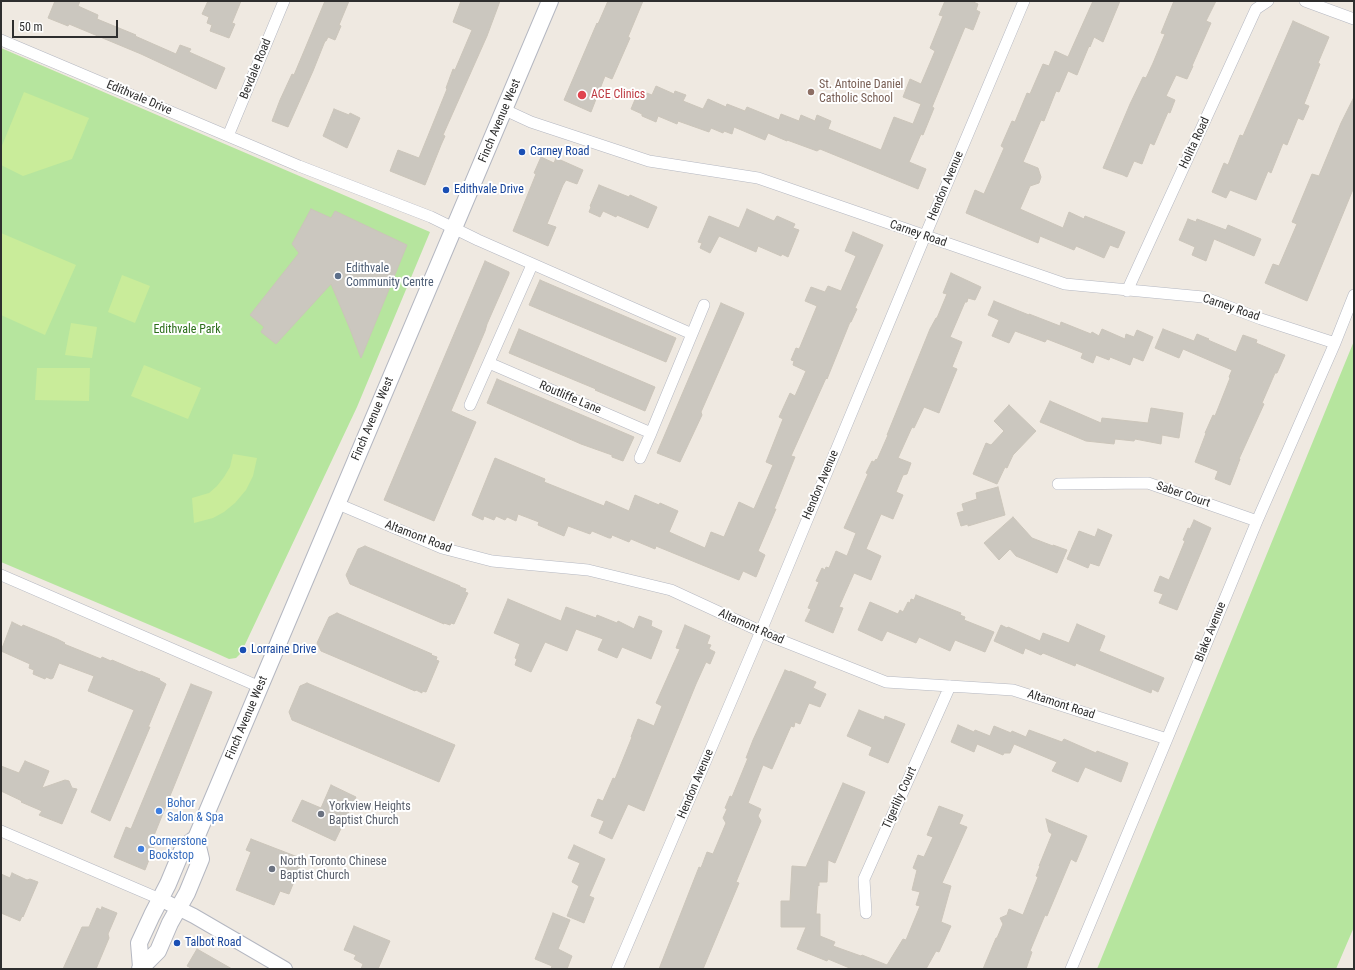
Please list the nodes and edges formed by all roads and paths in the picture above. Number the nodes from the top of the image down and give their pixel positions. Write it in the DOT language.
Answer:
graph roads {
  1 [pos="284,1"];
  2 [pos="550,1"];
  3 [pos="1024,1"];
  4 [pos="1268,1"];
  5 [pos="1305,1"];
  6 [pos="1354,19"];
  7 [pos="1,40"];
  8 [pos="505,110"];
  9 [pos="228,136"];
  10 [pos="454,229"];
  11 [pos="925,236"];
  12 [pos="532,265"];
  13 [pos="1127,291"];
  14 [pos="1354,295"];
  15 [pos="704,305"];
  16 [pos="692,334"];
  17 [pos="1335,343"];
  18 [pos="489,363"];
  19 [pos="470,404"];
  20 [pos="651,433"];
  21 [pos="640,458"];
  22 [pos="1058,484"];
  23 [pos="338,504"];
  24 [pos="1257,521"];
  25 [pos="1,575"];
  26 [pos="761,631"];
  27 [pos="950,686"];
  28 [pos="260,687"];
  29 [pos="1167,739"];
  30 [pos="1,831"];
  31 [pos="196,838"];
  32 [pos="160,899"];
  33 [pos="178,908"];
  34 [pos="866,913"];
  35 [pos="141,968"];
  36 [pos="285,969"];
  37 [pos="618,969"];
  38 [pos="1070,969"];
  1 -- 9 [label="street, Bevdale Road"];
  2 -- 8 [label="main road, Finch Avenue West"];
  3 -- 11 [label="street, Hendon Avenue"];
  4 -- 13 [label="street, Holita Road"];
  5 -- 6 [label="street"];
  7 -- 9 [label="street, Edithvale Drive"];
  8 -- 10 [label="main road, Finch Avenue West"];
  8 -- 11 [label="street, Carney Road"];
  9 -- 10 [label="street, Edithvale Drive"];
  10 -- 12 [label="street"];
  10 -- 23 [label="main road, Finch Avenue West"];
  11 -- 13 [label="street, Carney Road"];
  11 -- 26 [label="street, Hendon Avenue"];
  12 -- 16 [label="street"];
  12 -- 18 [label="street"];
  13 -- 17 [label="street, Carney Road"];
  14 -- 17 [label="street, Blake Avenue"];
  15 -- 16 [label="street"];
  16 -- 20 [label="street"];
  17 -- 24 [label="street, Blake Avenue"];
  18 -- 19 [label="street"];
  18 -- 20 [label="street, Routliffe Lane"];
  20 -- 21 [label="street"];
  22 -- 24 [label="street, Saber Court"];
  23 -- 26 [label="street, Altamont Road"];
  23 -- 28 [label="main road, Finch Avenue West"];
  24 -- 29 [label="street, Blake Avenue"];
  25 -- 28 [label="street"];
  26 -- 27 [label="street, Altamont Road"];
  26 -- 37 [label="street, Hendon Avenue"];
  27 -- 29 [label="street, Altamont Road"];
  27 -- 34 [label="street, Tigerlily Court"];
  28 -- 31 [label="main road, Finch Avenue West"];
  29 -- 38 [label="street, Blake Avenue"];
  30 -- 32 [label="street"];
  31 -- 32 [label="main road, Finch Avenue West"];
  31 -- 33 [label="main road, Finch Avenue West"];
  32 -- 33 [label="street"];
  32 -- 35 [label="main road, Finch Avenue West"];
  33 -- 35 [label="main road, Finch Avenue West"];
  33 -- 36 [label="street"];
}
